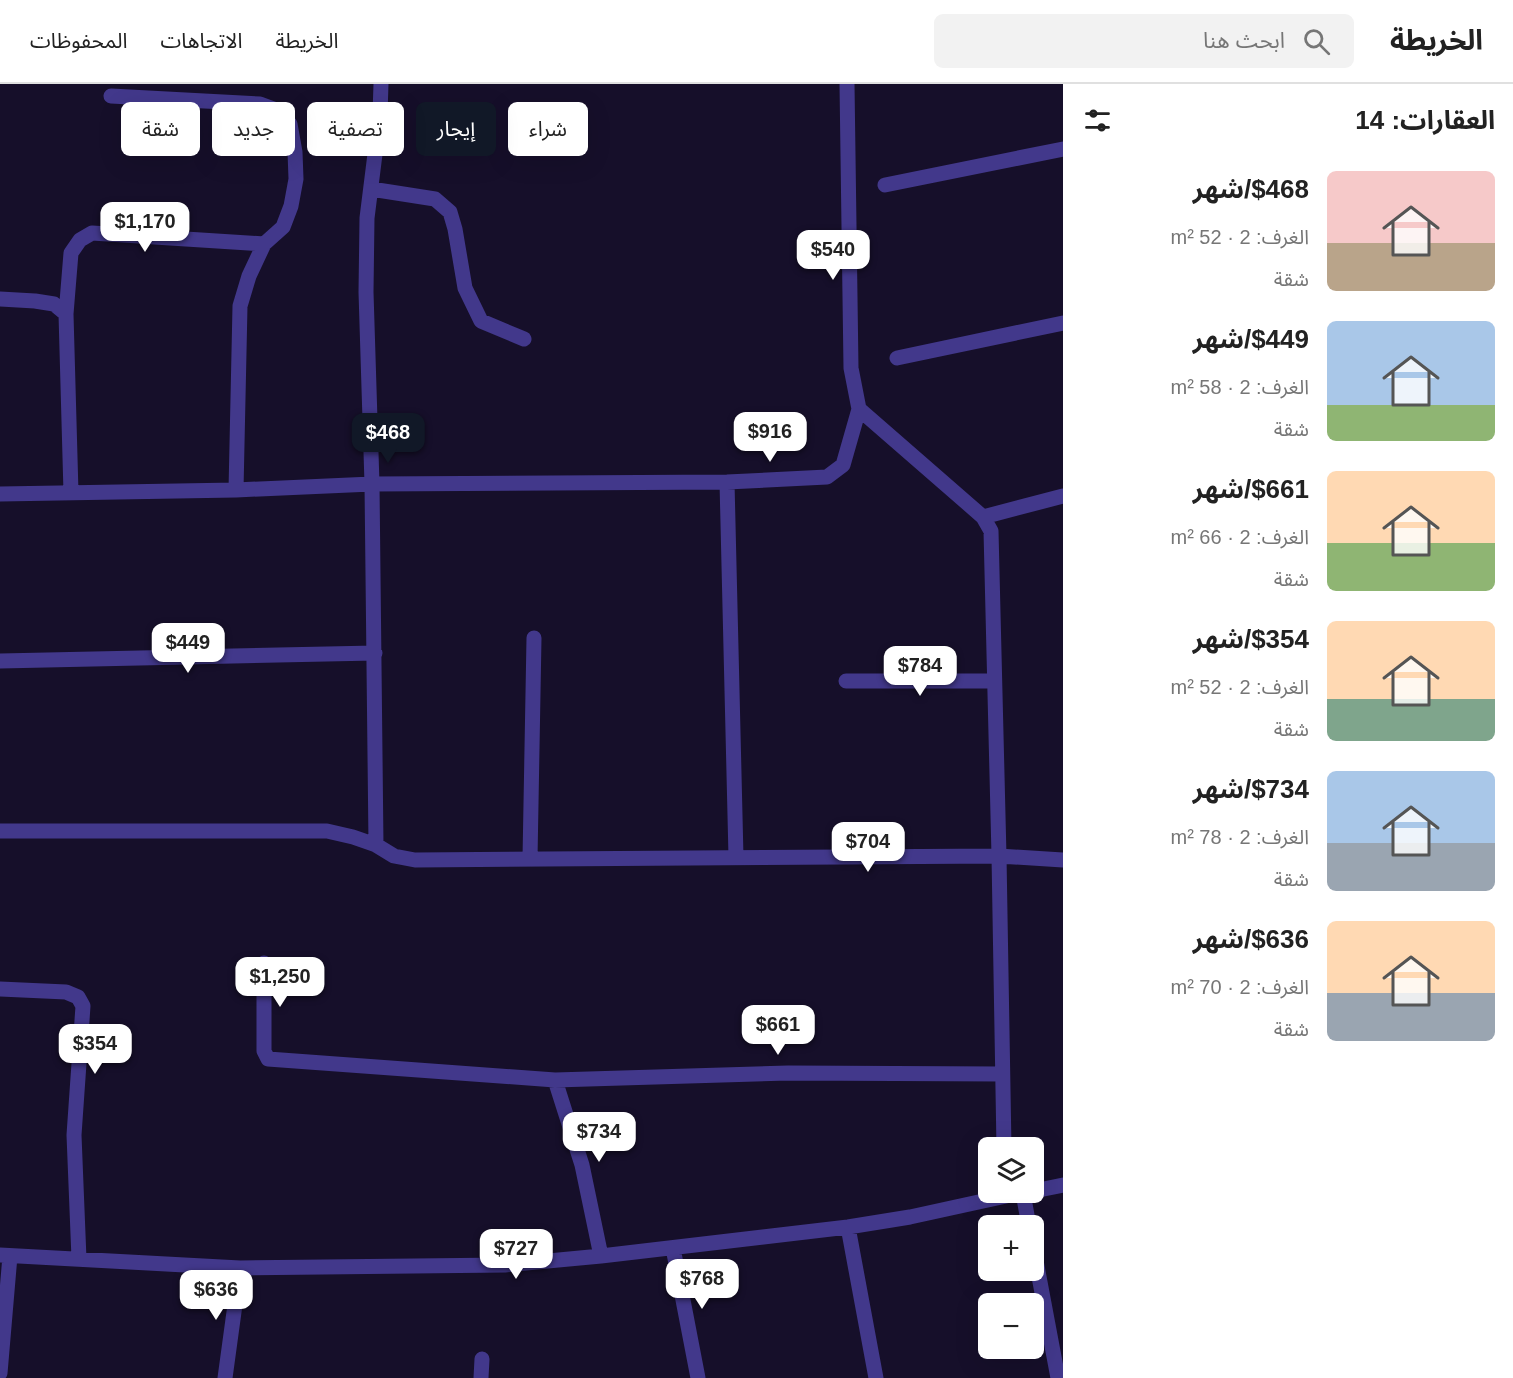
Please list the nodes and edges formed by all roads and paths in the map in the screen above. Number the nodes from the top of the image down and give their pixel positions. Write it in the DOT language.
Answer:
graph roads {
  1 [pos="381,84"];
  2 [pos="847,84"];
  3 [pos="111,96"];
  4 [pos="1063,149"];
  5 [pos="885,184"];
  6 [pos="371,189"];
  7 [pos="264,244"];
  8 [pos="0,299"];
  9 [pos="66,314"];
  10 [pos="1063,323"];
  11 [pos="524,339"];
  12 [pos="897,358"];
  13 [pos="859,409"];
  14 [pos="727,482"];
  15 [pos="372,484"];
  16 [pos="236,490"];
  17 [pos="70,493"];
  18 [pos="0,494"];
  19 [pos="1063,496"];
  20 [pos="983,517"];
  21 [pos="534,638"];
  22 [pos="375,653"];
  23 [pos="0,661"];
  24 [pos="846,681"];
  25 [pos="994,681"];
  26 [pos="0,831"];
  27 [pos="376,845"];
  28 [pos="999,856"];
  29 [pos="736,857"];
  30 [pos="530,859"];
  31 [pos="1063,860"];
  32 [pos="264,963"];
  33 [pos="0,990"];
  34 [pos="1001,1074"];
  35 [pos="555,1080"];
  36 [pos="1004,1137"];
  37 [pos="1063,1185"];
  38 [pos="1044,1189"];
  39 [pos="978,1201"];
  40 [pos="848,1227"];
  41 [pos="673,1248"];
  42 [pos="5,1255"];
  43 [pos="601,1256"];
  44 [pos="79,1259"];
  45 [pos="240,1268"];
  46 [pos="1040,1281"];
  47 [pos="482,1359"];
  48 [pos="0,1373"];
  49 [pos="225,1378"];
  50 [pos="481,1378"];
  51 [pos="698,1378"];
  52 [pos="876,1378"];
  53 [pos="1058,1378"];
  1 -- 6 [label="street"];
  2 -- 13 [label="street"];
  3 -- 7 [label="street"];
  4 -- 5 [label="street"];
  6 -- 11 [label="street"];
  6 -- 15 [label="street"];
  7 -- 9 [label="street"];
  7 -- 16 [label="street"];
  8 -- 9 [label="street"];
  9 -- 17 [label="street"];
  10 -- 12 [label="street"];
  13 -- 14 [label="street"];
  13 -- 20 [label="street"];
  14 -- 15 [label="street"];
  14 -- 29 [label="street"];
  15 -- 16 [label="street"];
  15 -- 22 [label="street"];
  16 -- 17 [label="street"];
  17 -- 18 [label="street"];
  19 -- 20 [label="street"];
  20 -- 25 [label="street"];
  21 -- 30 [label="street"];
  22 -- 23 [label="street"];
  22 -- 27 [label="street"];
  24 -- 25 [label="street"];
  25 -- 28 [label="street"];
  26 -- 27 [label="street"];
  27 -- 30 [label="street"];
  28 -- 29 [label="street"];
  28 -- 31 [label="street"];
  28 -- 34 [label="street"];
  29 -- 30 [label="street"];
  32 -- 35 [label="street"];
  33 -- 44 [label="street"];
  34 -- 35 [label="street"];
  34 -- 36 [label="street"];
  35 -- 43 [label="street"];
  37 -- 38 [label="street"];
  39 -- 40 [label="street"];
  40 -- 41 [label="street"];
  40 -- 52 [label="street"];
  41 -- 43 [label="street"];
  41 -- 51 [label="street"];
  42 -- 44 [label="street"];
  42 -- 48 [label="street"];
  43 -- 45 [label="street"];
  44 -- 45 [label="street"];
  45 -- 49 [label="street"];
  46 -- 53 [label="street"];
  47 -- 50 [label="street"];
}
